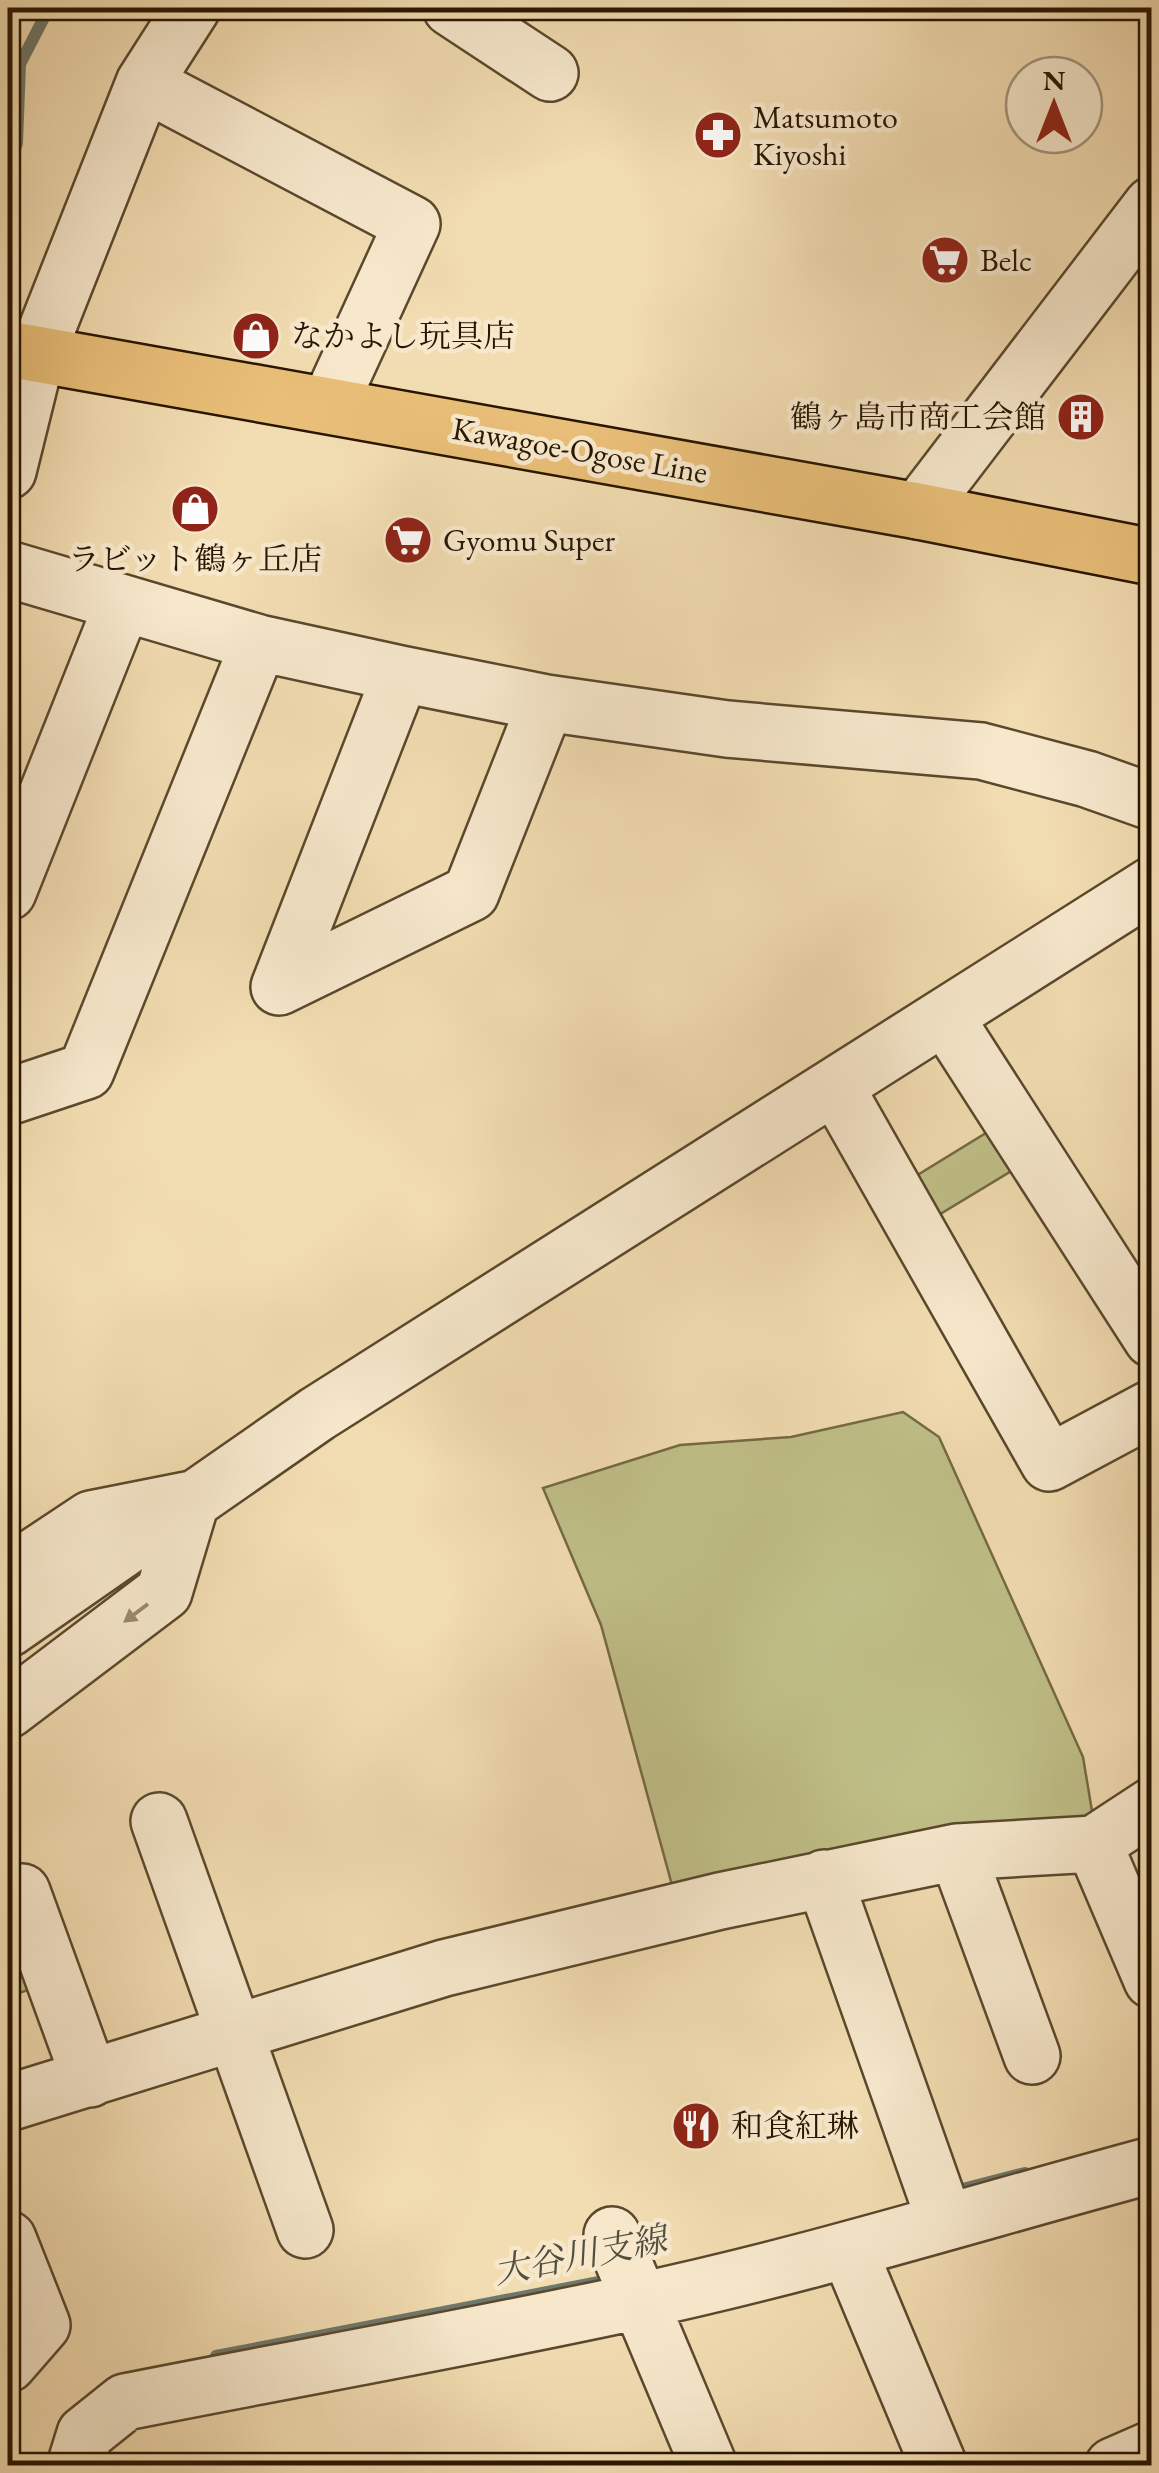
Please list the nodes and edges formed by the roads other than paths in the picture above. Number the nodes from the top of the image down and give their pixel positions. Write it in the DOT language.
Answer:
graph roads {
  1 [pos="192,8"];
  2 [pos="451,8"];
  3 [pos="550,73"];
  4 [pos="144,83"];
  5 [pos="1143,234"];
  6 [pos="22,352"];
  7 [pos="329,405"];
  8 [pos="8,471"];
  9 [pos="918,511"];
  10 [pos="1152,558"];
  11 [pos="8,569"];
  12 [pos="123,603"];
  13 [pos="259,643"];
  14 [pos="401,674"];
  15 [pos="546,702"];
  16 [pos="1152,802"];
  17 [pos="1152,884"];
  18 [pos="8,892"];
  19 [pos="945,1017"];
  20 [pos="835,1086"];
  21 [pos="8,1097"];
  22 [pos="1152,1339"];
  23 [pos="1152,1408"];
  24 [pos="192,1499"];
  25 [pos="8,1574"];
  26 [pos="8,1629"];
  27 [pos="8,1710"];
  28 [pos="1152,1806"];
  29 [pos="159,1821"];
  30 [pos="1094,1844"];
  31 [pos="957,1852"];
  32 [pos="824,1878"];
  33 [pos="22,1892"];
  34 [pos="1152,1980"];
  35 [pos="236,2031"];
  36 [pos="1032,2056"];
  37 [pos="90,2078"];
  38 [pos="8,2104"];
  39 [pos="1152,2165"];
  40 [pos="945,2221"];
  41 [pos="305,2230"];
  42 [pos="612,2236"];
  43 [pos="8,2240"];
  44 [pos="849,2251"];
  45 [pos="639,2302"];
  46 [pos="8,2364"];
  47 [pos="1152,2449"];
  48 [pos="75,2466"];
  49 [pos="709,2466"];
  50 [pos="939,2466"];
  51 [pos="1113,2466"];
  1 -- 4 [label="street"];
  2 -- 3 [label="street"];
  4 -- 6 [label="street"];
  4 -- 7 [label="street"];
  5 -- 9 [label="street"];
  6 -- 7 [label="main road, Kawagoe-Ogose Line"];
  6 -- 8 [label="street"];
  7 -- 9 [label="main road, Kawagoe-Ogose Line"];
  9 -- 10 [label="main road, Kawagoe-Ogose Line"];
  11 -- 12 [label="street"];
  12 -- 13 [label="street"];
  12 -- 18 [label="street"];
  13 -- 14 [label="street"];
  13 -- 21 [label="street"];
  14 -- 15 [label="street"];
  14 -- 15 [label="street"];
  15 -- 16 [label="street"];
  17 -- 19 [label="street"];
  19 -- 20 [label="street"];
  19 -- 22 [label="street"];
  20 -- 23 [label="street"];
  20 -- 24 [label="street"];
  24 -- 25 [label="street"];
  24 -- 26 [label="street"];
  24 -- 27 [label="street, one-way"];
  28 -- 30 [label="street"];
  29 -- 35 [label="street"];
  30 -- 31 [label="street"];
  30 -- 34 [label="street"];
  31 -- 32 [label="street"];
  31 -- 36 [label="street"];
  32 -- 35 [label="street"];
  32 -- 40 [label="street"];
  33 -- 37 [label="street"];
  35 -- 37 [label="street"];
  35 -- 41 [label="street"];
  37 -- 38 [label="street"];
  39 -- 40 [label="street"];
  40 -- 44 [label="street"];
  42 -- 45 [label="street"];
  43 -- 46 [label="street"];
  44 -- 45 [label="street"];
  44 -- 50 [label="street"];
  45 -- 48 [label="street"];
  45 -- 49 [label="street"];
  47 -- 51 [label="street"];
}
